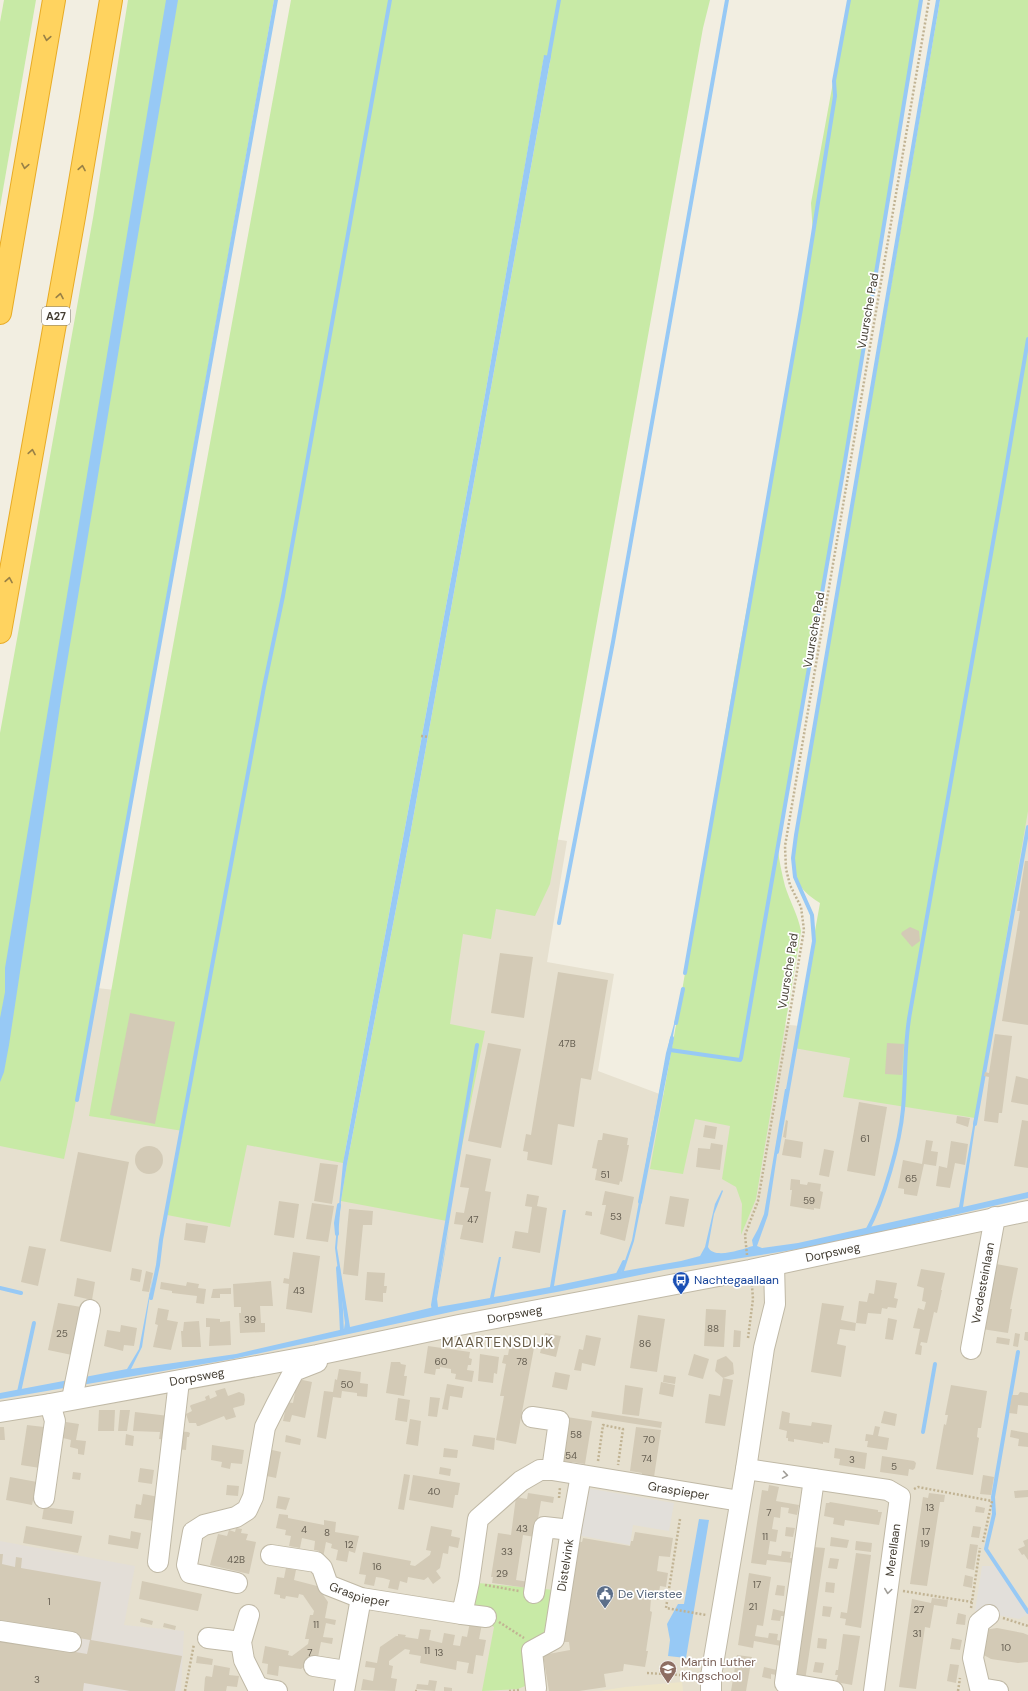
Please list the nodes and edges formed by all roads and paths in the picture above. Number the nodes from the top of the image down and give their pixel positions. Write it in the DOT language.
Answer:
graph roads {
  1 [pos="54,0"];
  2 [pos="111,0"];
  3 [pos="930,0"];
  4 [pos="0,313"];
  5 [pos="0,632"];
  6 [pos="421,736"];
  7 [pos="429,737"];
  8 [pos="1028,1211"];
  9 [pos="995,1217"];
  10 [pos="748,1259"];
  11 [pos="774,1265"];
  12 [pos="90,1310"];
  13 [pos="971,1349"];
  14 [pos="317,1355"];
  15 [pos="179,1380"];
  16 [pos="72,1399"];
  17 [pos="50,1404"];
  18 [pos="0,1412"];
  19 [pos="532,1417"];
  20 [pos="746,1469"];
  21 [pos="552,1470"];
  22 [pos="589,1476"];
  23 [pos="814,1479"];
  24 [pos="616,1481"];
  25 [pos="900,1497"];
  26 [pos="44,1498"];
  27 [pos="740,1501"];
  28 [pos="680,1519"];
  29 [pos="571,1530"];
  30 [pos="983,1542"];
  31 [pos="980,1548"];
  32 [pos="272,1556"];
  33 [pos="158,1562"];
  34 [pos="468,1582"];
  35 [pos="237,1583"];
  36 [pos="888,1589"];
  37 [pos="534,1593"];
  38 [pos="361,1598"];
  39 [pos="972,1602"];
  40 [pos="980,1612"];
  41 [pos="462,1614"];
  42 [pos="698,1614"];
  43 [pos="249,1615"];
  44 [pos="486,1617"];
  45 [pos="1028,1626"];
  46 [pos="0,1631"];
  47 [pos="208,1638"];
  48 [pos="71,1642"];
  49 [pos="241,1642"];
  50 [pos="537,1647"];
  51 [pos="314,1666"];
  52 [pos="346,1671"];
  53 [pos="647,1673"];
  54 [pos="711,1684"];
  55 [pos="256,1688"];
  56 [pos="536,1688"];
  57 [pos="185,1691"];
  58 [pos="277,1691"];
  59 [pos="344,1691"];
  60 [pos="832,1691"];
  61 [pos="874,1691"];
  62 [pos="998,1691"];
  1 -- 4 [label="highway, one-way"];
  5 -- 2 [label="highway, A27, one-way"];
  3 -- 10 [label="path, Vuursche Pad"];
  6 -- 7 [label="path"];
  8 -- 9 [label="street, Dorpsweg"];
  9 -- 11 [label="street, Dorpsweg"];
  9 -- 13 [label="street, Vredesteinlaan"];
  11 -- 14 [label="street, Dorpsweg"];
  11 -- 20 [label="street"];
  12 -- 16 [label="street"];
  14 -- 15 [label="street, Dorpsweg"];
  14 -- 35 [label="street"];
  15 -- 16 [label="street, Dorpsweg"];
  15 -- 33 [label="street"];
  16 -- 17 [label="street, Dorpsweg"];
  17 -- 18 [label="street, Dorpsweg"];
  17 -- 26 [label="street"];
  19 -- 21 [label="street"];
  20 -- 23 [label="street, one-way"];
  20 -- 27 [label="street"];
  21 -- 22 [label="street, Graspieper"];
  21 -- 34 [label="street, Graspieper"];
  22 -- 24 [label="street, Graspieper"];
  22 -- 24 [label="path"];
  22 -- 29 [label="street, Distelvink"];
  23 -- 25 [label="street"];
  23 -- 60 [label="street"];
  24 -- 27 [label="street, Graspieper"];
  25 -- 30 [label="path"];
  25 -- 36 [label="street, Merellaan"];
  27 -- 54 [label="street"];
  28 -- 42 [label="path"];
  29 -- 37 [label="street"];
  29 -- 50 [label="street, Distelvink"];
  31 -- 39 [label="path"];
  32 -- 38 [label="street, Graspieper"];
  34 -- 37 [label="path"];
  34 -- 41 [label="street, Graspieper"];
  36 -- 39 [label="path"];
  36 -- 61 [label="street, Merellaan, one-way"];
  38 -- 41 [label="street, Graspieper"];
  38 -- 52 [label="street"];
  39 -- 40 [label="path"];
  40 -- 45 [label="path"];
  40 -- 62 [label="street"];
  41 -- 44 [label="street, Graspieper"];
  43 -- 49 [label="street"];
  44 -- 50 [label="path"];
  46 -- 48 [label="street"];
  47 -- 49 [label="street"];
  47 -- 57 [label="path"];
  49 -- 55 [label="street"];
  50 -- 56 [label="street"];
  51 -- 52 [label="street"];
  52 -- 59 [label="street"];
  53 -- 54 [label="path"];
  55 -- 58 [label="street"];
}
